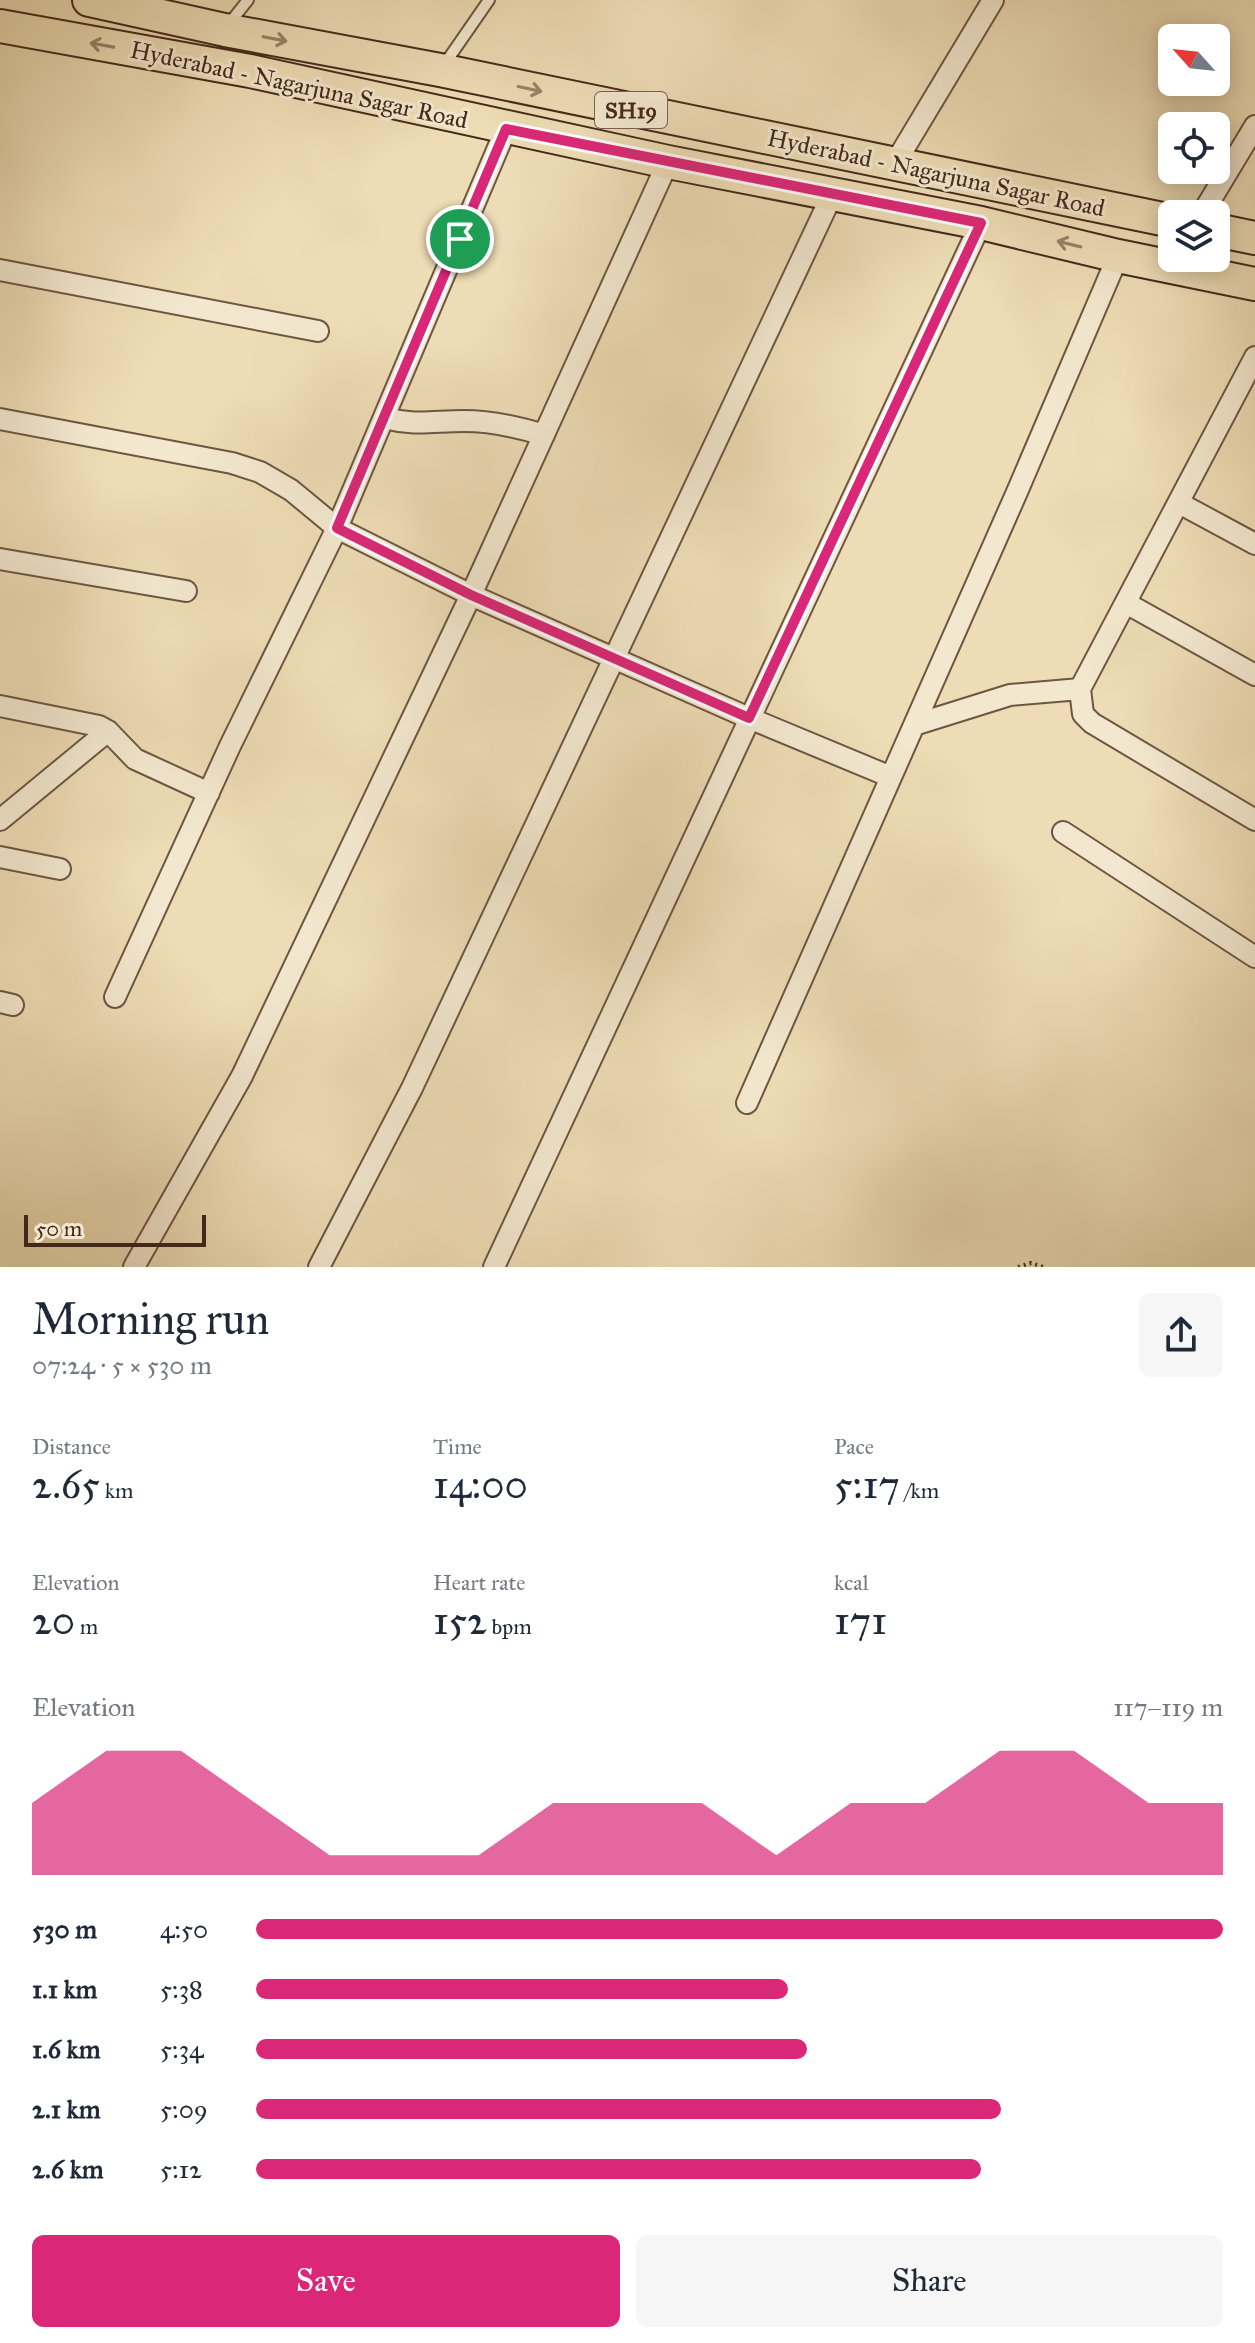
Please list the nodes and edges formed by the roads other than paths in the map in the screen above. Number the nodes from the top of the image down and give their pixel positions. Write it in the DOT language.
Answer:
graph roads {
  1 [pos="89,0"];
  2 [pos="248,0"];
  3 [pos="489,0"];
  4 [pos="993,0"];
  5 [pos="0,26"];
  6 [pos="225,30"];
  7 [pos="440,70"];
  8 [pos="1255,126"];
  9 [pos="506,129"];
  10 [pos="668,162"];
  11 [pos="894,165"];
  12 [pos="832,195"];
  13 [pos="1210,200"];
  14 [pos="1158,218"];
  15 [pos="981,223"];
  16 [pos="1230,233"];
  17 [pos="1255,238"];
  18 [pos="1118,256"];
  19 [pos="0,270"];
  20 [pos="1255,284"];
  21 [pos="318,331"];
  22 [pos="1255,357"];
  23 [pos="384,418"];
  24 [pos="0,419"];
  25 [pos="544,435"];
  26 [pos="1179,503"];
  27 [pos="337,528"];
  28 [pos="1255,544"];
  29 [pos="0,559"];
  30 [pos="186,591"];
  31 [pos="471,595"];
  32 [pos="1126,603"];
  33 [pos="615,658"];
  34 [pos="1255,675"];
  35 [pos="1080,689"];
  36 [pos="0,706"];
  37 [pos="749,718"];
  38 [pos="914,725"];
  39 [pos="108,731"];
  40 [pos="891,777"];
  41 [pos="209,793"];
  42 [pos="0,820"];
  43 [pos="1255,820"];
  44 [pos="1063,832"];
  45 [pos="0,857"];
  46 [pos="60,869"];
  47 [pos="1255,957"];
  48 [pos="115,997"];
  49 [pos="747,1103"];
  50 [pos="134,1267"];
  51 [pos="319,1267"];
  52 [pos="494,1267"];
  1 -- 6 [label="main road, Hyderabad - Nagarjuna Sagar Road / SH19"];
  2 -- 6 [label="lane"];
  3 -- 7 [label="lane"];
  4 -- 11 [label="street"];
  9 -- 5 [label="main road, Hyderabad - Nagarjuna Sagar Road / SH19, one-way"];
  6 -- 7 [label="main road, Hyderabad - Nagarjuna Sagar Road / SH19, one-way"];
  7 -- 11 [label="main road, Hyderabad - Nagarjuna Sagar Road / SH19, one-way"];
  8 -- 13 [label="street"];
  9 -- 10 [label="main road, Hyderabad - Nagarjuna Sagar Road / SH19"];
  9 -- 23 [label="street"];
  10 -- 12 [label="main road, Hyderabad - Nagarjuna Sagar Road / SH19"];
  10 -- 25 [label="street"];
  11 -- 14 [label="main road, Hyderabad - Nagarjuna Sagar Road / SH19"];
  12 -- 15 [label="main road, Hyderabad - Nagarjuna Sagar Road / SH19"];
  12 -- 33 [label="street"];
  18 -- 15 [label="main road, Hyderabad - Nagarjuna Sagar Road / SH19, one-way"];
  15 -- 37 [label="street"];
  16 -- 17 [label="main road"];
  18 -- 20 [label="main road, Hyderabad - Nagarjuna Sagar Road / SH19"];
  18 -- 38 [label="street"];
  19 -- 21 [label="street"];
  22 -- 26 [label="street"];
  23 -- 25 [label="street"];
  23 -- 27 [label="street"];
  24 -- 27 [label="street"];
  25 -- 31 [label="street"];
  26 -- 28 [label="street"];
  26 -- 32 [label="street"];
  27 -- 31 [label="street"];
  27 -- 41 [label="street"];
  29 -- 30 [label="street"];
  31 -- 33 [label="street"];
  31 -- 50 [label="street"];
  32 -- 34 [label="street"];
  32 -- 35 [label="street"];
  33 -- 37 [label="street"];
  33 -- 51 [label="street"];
  35 -- 38 [label="street"];
  35 -- 43 [label="street"];
  36 -- 39 [label="street"];
  37 -- 40 [label="street"];
  37 -- 52 [label="street"];
  38 -- 40 [label="street"];
  39 -- 41 [label="street"];
  39 -- 42 [label="street"];
  40 -- 49 [label="street"];
  41 -- 48 [label="street"];
  44 -- 47 [label="street"];
  45 -- 46 [label="street"];
}
